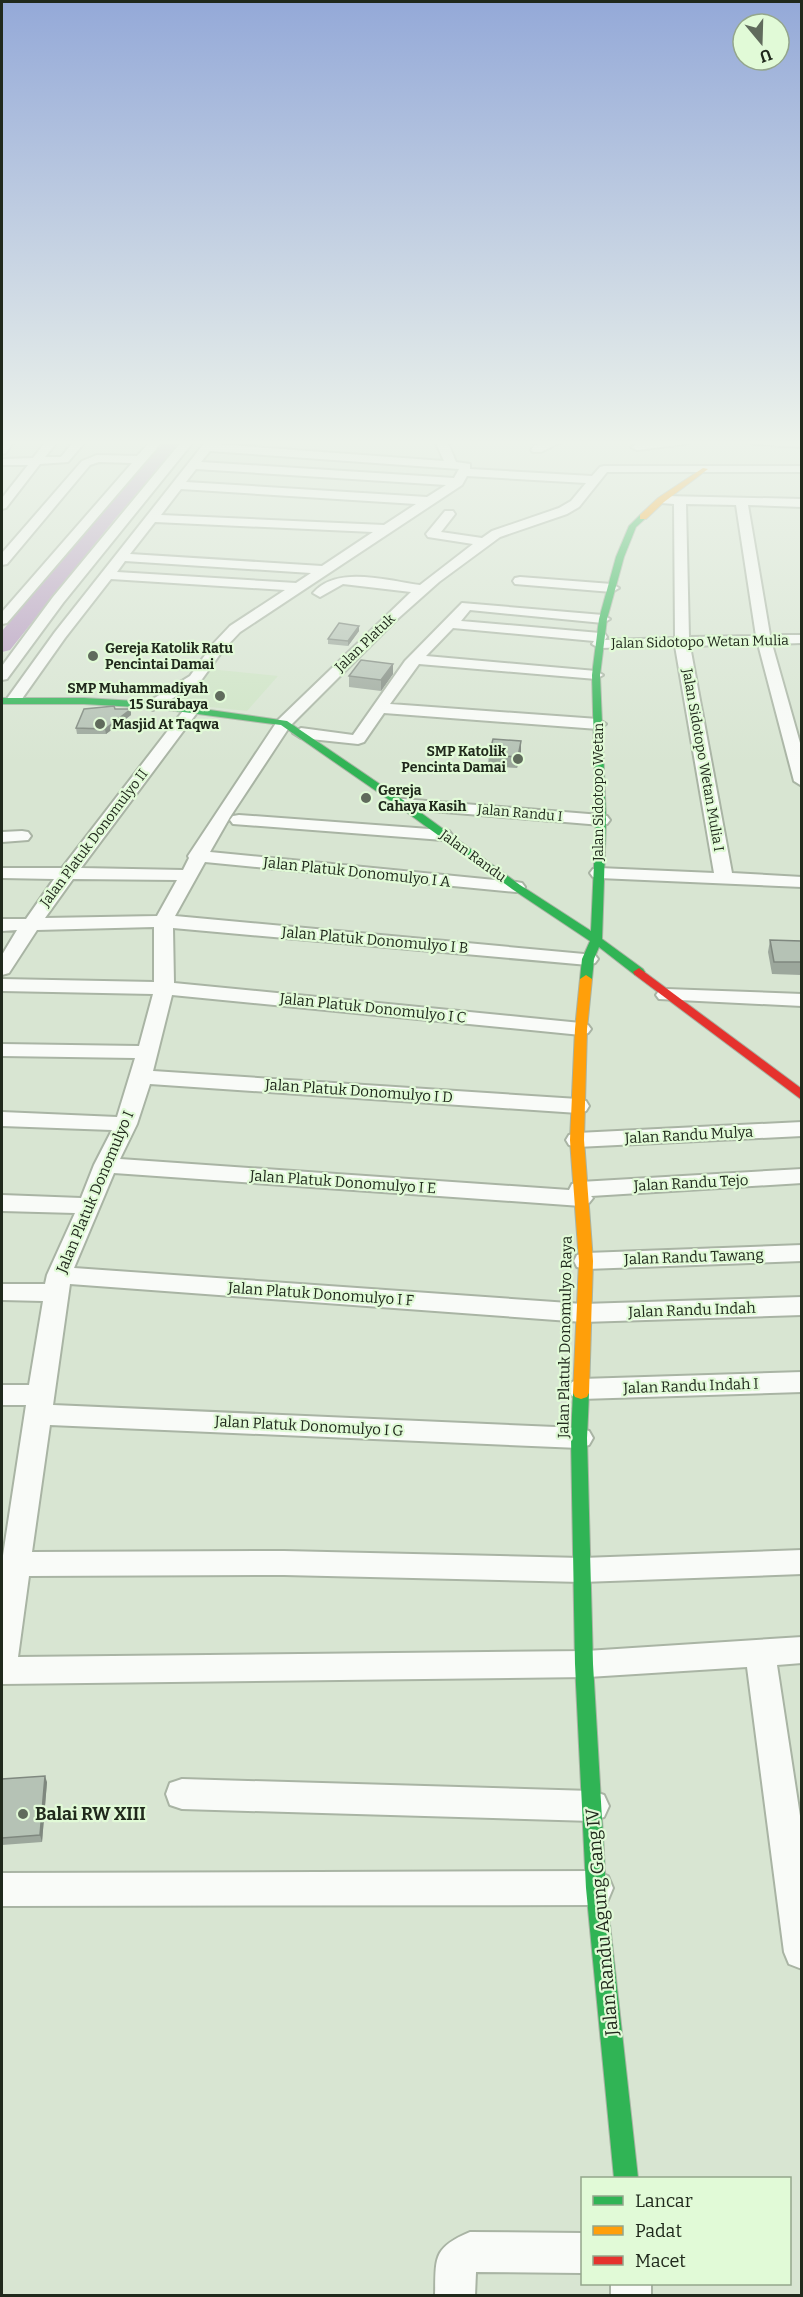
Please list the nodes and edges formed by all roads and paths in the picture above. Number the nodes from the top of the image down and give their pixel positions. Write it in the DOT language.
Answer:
graph roads {
  1 [pos="13,548"];
  2 [pos="64,548"];
  3 [pos="100,548"];
  4 [pos="129,548"];
  5 [pos="361,548"];
  6 [pos="475,548"];
  7 [pos="624,548"];
  8 [pos="681,548"];
  9 [pos="749,548"];
  10 [pos="324,555"];
  11 [pos="122,557"];
  12 [pos="347,557"];
  13 [pos="2,561"];
  14 [pos="326,570"];
  15 [pos="108,575"];
  16 [pos="520,581"];
  17 [pos="299,587"];
  18 [pos="612,588"];
  19 [pos="422,589"];
  20 [pos="320,593"];
  21 [pos="603,619"];
  22 [pos="2,620"];
  23 [pos="451,624"];
  24 [pos="801,639"];
  25 [pos="599,641"];
  26 [pos="764,641"];
  27 [pos="682,643"];
  28 [pos="416,659"];
  29 [pos="596,675"];
  30 [pos="2,676"];
  31 [pos="8,701"];
  32 [pos="153,705"];
  33 [pos="379,708"];
  34 [pos="191,710"];
  35 [pos="598,724"];
  36 [pos="292,728"];
  37 [pos="801,781"];
  38 [pos="402,804"];
  39 [pos="239,820"];
  40 [pos="601,820"];
  41 [pos="443,835"];
  42 [pos="2,837"];
  43 [pos="22,837"];
  44 [pos="192,866"];
  45 [pos="67,872"];
  46 [pos="2,873"];
  47 [pos="599,873"];
  48 [pos="724,877"];
  49 [pos="801,882"];
  50 [pos="516,887"];
  51 [pos="163,921"];
  52 [pos="2,925"];
  53 [pos="28,926"];
  54 [pos="596,940"];
  55 [pos="588,959"];
  56 [pos="2,969"];
  57 [pos="2,985"];
  58 [pos="164,988"];
  59 [pos="666,995"];
  60 [pos="801,1000"];
  61 [pos="581,1029"];
  62 [pos="2,1050"];
  63 [pos="147,1052"];
  64 [pos="141,1077"];
  65 [pos="801,1096"];
  66 [pos="578,1106"];
  67 [pos="2,1119"];
  68 [pos="126,1124"];
  69 [pos="801,1129"];
  70 [pos="577,1140"];
  71 [pos="105,1165"];
  72 [pos="801,1176"];
  73 [pos="581,1193"];
  74 [pos="2,1203"];
  75 [pos="90,1206"];
  76 [pos="801,1253"];
  77 [pos="586,1262"];
  78 [pos="58,1284"];
  79 [pos="2,1292"];
  80 [pos="801,1306"];
  81 [pos="583,1313"];
  82 [pos="801,1382"];
  83 [pos="581,1389"];
  84 [pos="2,1395"];
  85 [pos="40,1405"];
  86 [pos="579,1438"];
  87 [pos="12,1519"];
  88 [pos="801,1562"];
  89 [pos="15,1564"];
  90 [pos="582,1570"];
  91 [pos="801,1650"];
  92 [pos="760,1653"];
  93 [pos="2,1659"];
  94 [pos="586,1664"];
  95 [pos="2,1671"];
  96 [pos="182,1794"];
  97 [pos="592,1806"];
  98 [pos="596,1888"];
  99 [pos="2,1890"];
  100 [pos="801,1952"];
  101 [pos="626,2177"];
  102 [pos="581,2253"];
  103 [pos="455,2295"];
  1 -- 13 [label="street"];
  2 -- 22 [label="street"];
  3 -- 30 [label="street"];
  4 -- 11 [label="street"];
  5 -- 12 [label="street"];
  6 -- 19 [label="street, Jalan Platuk"];
  7 -- 18 [label="street, Jalan Sidotopo Wetan"];
  8 -- 27 [label="street, Jalan Sidotopo Wetan Mulia I"];
  9 -- 26 [label="street"];
  10 -- 12 [label="street"];
  11 -- 14 [label="street"];
  11 -- 15 [label="street"];
  12 -- 14 [label="street"];
  14 -- 17 [label="street"];
  15 -- 17 [label="street"];
  15 -- 31 [label="street"];
  16 -- 18 [label="street"];
  17 -- 32 [label="street"];
  18 -- 21 [label="street, Jalan Sidotopo Wetan"];
  19 -- 20 [label="street"];
  19 -- 36 [label="street, Jalan Platuk"];
  21 -- 23 [label="street"];
  21 -- 25 [label="street, Jalan Sidotopo Wetan"];
  23 -- 25 [label="street, Jalan Sidotopo Wetan Mulia"];
  23 -- 28 [label="street"];
  24 -- 26 [label="street, Jalan Sidotopo Wetan Mulia"];
  25 -- 27 [label="street, Jalan Sidotopo Wetan Mulia"];
  25 -- 29 [label="street, Jalan Sidotopo Wetan"];
  26 -- 27 [label="street, Jalan Sidotopo Wetan Mulia"];
  26 -- 37 [label="street"];
  27 -- 48 [label="street, Jalan Sidotopo Wetan Mulia I"];
  28 -- 29 [label="street"];
  28 -- 33 [label="street"];
  29 -- 35 [label="street, Jalan Sidotopo Wetan"];
  31 -- 32 [label="street, Jalan Randu"];
  32 -- 34 [label="street, Jalan Randu"];
  33 -- 35 [label="street"];
  33 -- 36 [label="street"];
  34 -- 36 [label="street, Jalan Randu"];
  34 -- 45 [label="street, Jalan Platuk Donomulyo II"];
  35 -- 40 [label="street, Jalan Sidotopo Wetan"];
  36 -- 38 [label="street, Jalan Randu"];
  36 -- 44 [label="street, Jalan Platuk Donomulyo I"];
  38 -- 40 [label="street, Jalan Randu I"];
  38 -- 41 [label="street, Jalan Randu"];
  39 -- 41 [label="street"];
  40 -- 47 [label="street, Jalan Sidotopo Wetan"];
  41 -- 50 [label="street, Jalan Randu"];
  42 -- 43 [label="street"];
  44 -- 45 [label="street, Jalan Platuk Donomulyo I A"];
  44 -- 50 [label="street, Jalan Platuk Donomulyo I A"];
  44 -- 51 [label="street, Jalan Platuk Donomulyo I"];
  45 -- 46 [label="street, Jalan Platuk Donomulyo I A"];
  45 -- 53 [label="street, Jalan Platuk Donomulyo II"];
  47 -- 48 [label="street"];
  47 -- 54 [label="street, Jalan Sidotopo Wetan"];
  48 -- 49 [label="street"];
  50 -- 54 [label="street, Jalan Randu"];
  51 -- 53 [label="street, Jalan Platuk Donomulyo I B"];
  51 -- 55 [label="street, Jalan Platuk Donomulyo I B"];
  51 -- 58 [label="street, Jalan Platuk Donomulyo I"];
  52 -- 53 [label="street, Jalan Platuk Donomulyo I B"];
  53 -- 56 [label="street, Jalan Platuk Donomulyo II"];
  54 -- 55 [label="street, Jalan Platuk Donomulyo Raya"];
  54 -- 59 [label="street, Jalan Randu"];
  55 -- 61 [label="street, Jalan Platuk Donomulyo Raya"];
  57 -- 58 [label="street, Jalan Platuk Donomulyo I C"];
  58 -- 61 [label="street, Jalan Platuk Donomulyo I C"];
  58 -- 63 [label="street, Jalan Platuk Donomulyo I"];
  59 -- 60 [label="street"];
  59 -- 65 [label="street, Jalan Randu"];
  61 -- 66 [label="street, Jalan Platuk Donomulyo Raya"];
  62 -- 63 [label="street"];
  63 -- 64 [label="street, Jalan Platuk Donomulyo I"];
  64 -- 66 [label="street, Jalan Platuk Donomulyo I D"];
  64 -- 68 [label="street, Jalan Platuk Donomulyo I"];
  66 -- 70 [label="street, Jalan Platuk Donomulyo Raya"];
  67 -- 68 [label="street"];
  68 -- 71 [label="street, Jalan Platuk Donomulyo I"];
  69 -- 70 [label="street, Jalan Randu Mulya"];
  70 -- 73 [label="street, Jalan Platuk Donomulyo Raya"];
  71 -- 73 [label="street, Jalan Platuk Donomulyo I E"];
  71 -- 75 [label="street, Jalan Platuk Donomulyo I"];
  72 -- 73 [label="street, Jalan Randu Tejo"];
  73 -- 77 [label="street, Jalan Platuk Donomulyo Raya"];
  74 -- 75 [label="street"];
  75 -- 78 [label="street, Jalan Platuk Donomulyo I"];
  76 -- 77 [label="street, Jalan Randu Tawang"];
  77 -- 81 [label="street, Jalan Platuk Donomulyo Raya"];
  78 -- 79 [label="street, Jalan Platuk Donomulyo I F"];
  78 -- 81 [label="street, Jalan Platuk Donomulyo I F"];
  78 -- 85 [label="street, Jalan Platuk Donomulyo I"];
  80 -- 81 [label="street, Jalan Randu Indah"];
  81 -- 83 [label="street, Jalan Platuk Donomulyo Raya"];
  82 -- 83 [label="street, Jalan Randu Indah I"];
  83 -- 86 [label="street, Jalan Platuk Donomulyo Raya"];
  84 -- 85 [label="street, Jalan Platuk Donomulyo I G"];
  85 -- 86 [label="street, Jalan Platuk Donomulyo I G"];
  85 -- 87 [label="street, Jalan Platuk Donomulyo I"];
  86 -- 90 [label="street, Jalan Platuk Donomulyo Raya"];
  87 -- 89 [label="street, Jalan Platuk Donomulyo I"];
  88 -- 90 [label="street"];
  89 -- 90 [label="street"];
  89 -- 93 [label="street, Jalan Platuk Donomulyo I"];
  90 -- 94 [label="street, Jalan Platuk Donomulyo Raya"];
  91 -- 92 [label="street"];
  92 -- 94 [label="street"];
  92 -- 100 [label="street"];
  94 -- 95 [label="street"];
  94 -- 97 [label="street, Jalan Randu Agung Gang IV"];
  96 -- 97 [label="street"];
  97 -- 98 [label="street, Jalan Randu Agung Gang IV"];
  98 -- 99 [label="street"];
  98 -- 101 [label="street, Jalan Randu Agung Gang IV"];
  102 -- 103 [label="street"];
}
